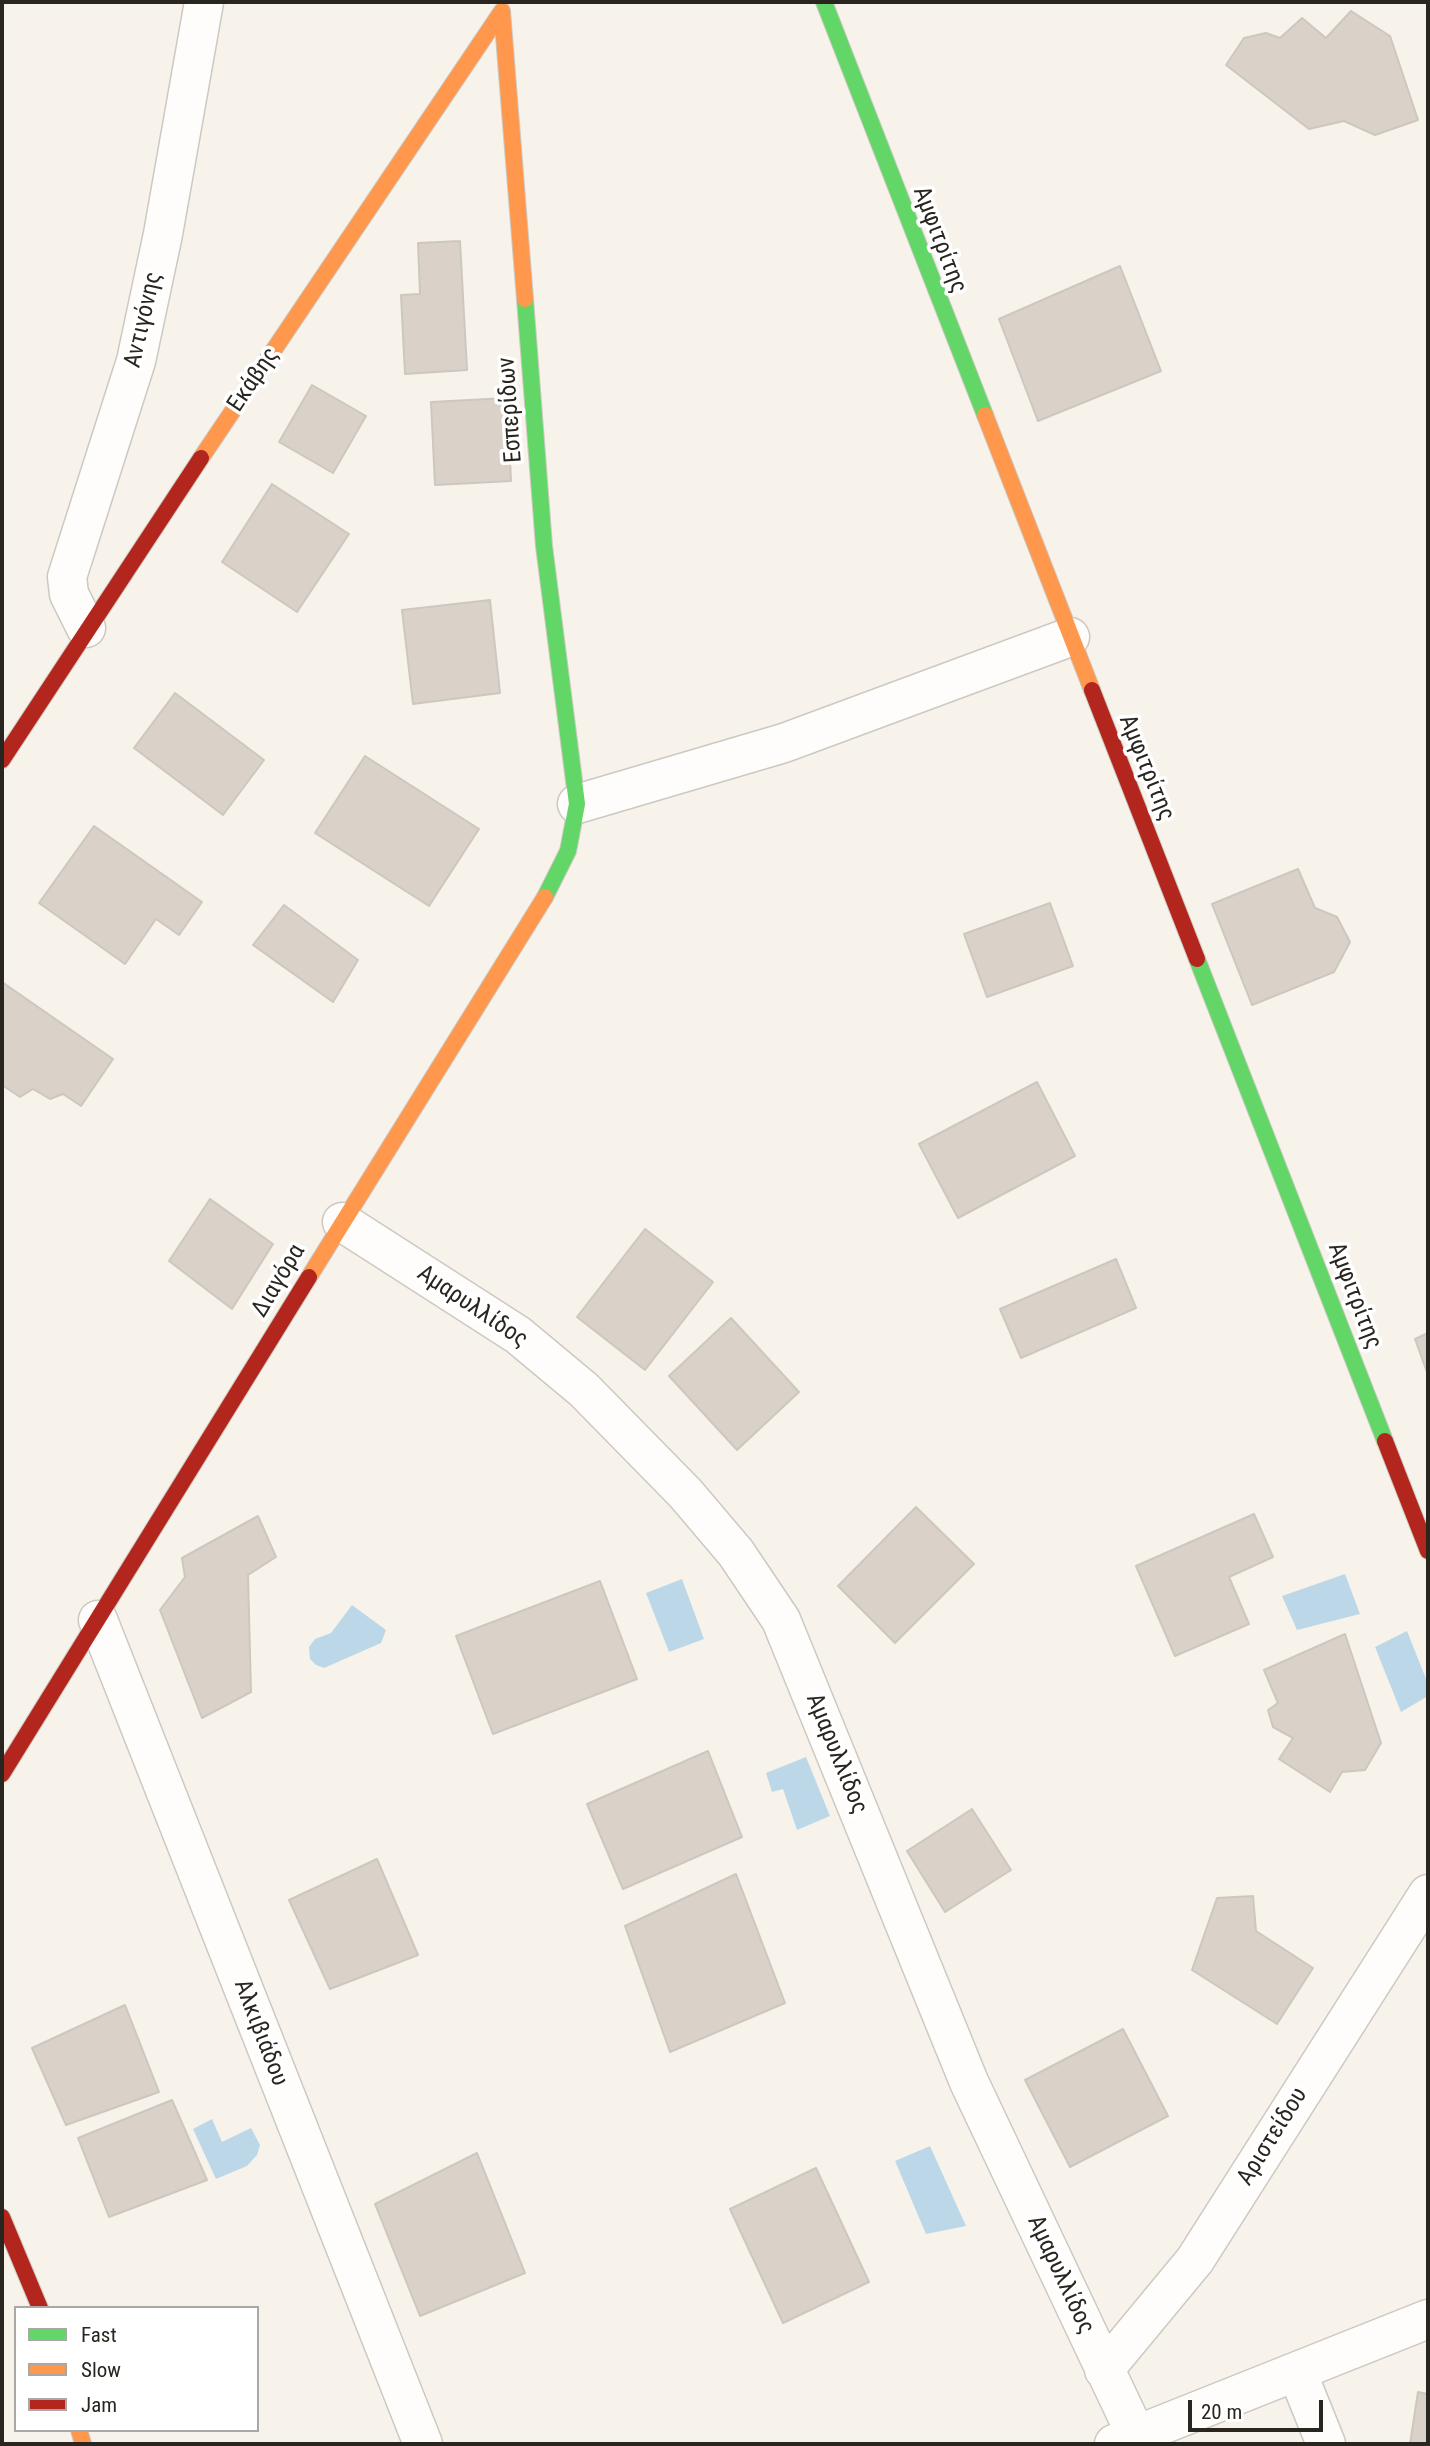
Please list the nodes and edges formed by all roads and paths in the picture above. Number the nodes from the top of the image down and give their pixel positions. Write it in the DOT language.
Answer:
graph roads {
  1 [pos="204,2"];
  2 [pos="824,2"];
  3 [pos="505,6"];
  4 [pos="86,628"];
  5 [pos="1069,637"];
  6 [pos="2,760"];
  7 [pos="577,804"];
  8 [pos="341,1222"];
  9 [pos="1428,1551"];
  10 [pos="98,1620"];
  11 [pos="2,1774"];
  12 [pos="1428,1894"];
  13 [pos="2,2217"];
  14 [pos="39,2306"];
  15 [pos="1428,2319"];
  16 [pos="1104,2370"];
  17 [pos="1297,2372"];
  18 [pos="1125,2440"];
  19 [pos="423,2444"];
  20 [pos="1326,2444"];
  1 -- 4 [label="street, Αντιγόνης"];
  2 -- 5 [label="street, Αμφιτρίτης"];
  3 -- 4 [label="street, Εκάβης"];
  3 -- 7 [label="street, Εσπερίδων"];
  4 -- 6 [label="street, Εκάβης"];
  5 -- 7 [label="street"];
  5 -- 9 [label="street, Αμφιτρίτης"];
  7 -- 8 [label="street, Διαγόρα"];
  8 -- 10 [label="street, Διαγόρα"];
  8 -- 16 [label="street, Αμαρυλλίδος"];
  10 -- 11 [label="street, Διαγόρα"];
  10 -- 19 [label="street, Αλκιβιάδου"];
  12 -- 16 [label="street, Αριστείδου"];
  13 -- 14 [label="street"];
  15 -- 17 [label="street"];
  16 -- 18 [label="street, Αμαρυλλίδος"];
  17 -- 18 [label="street"];
  17 -- 20 [label="street"];
}
